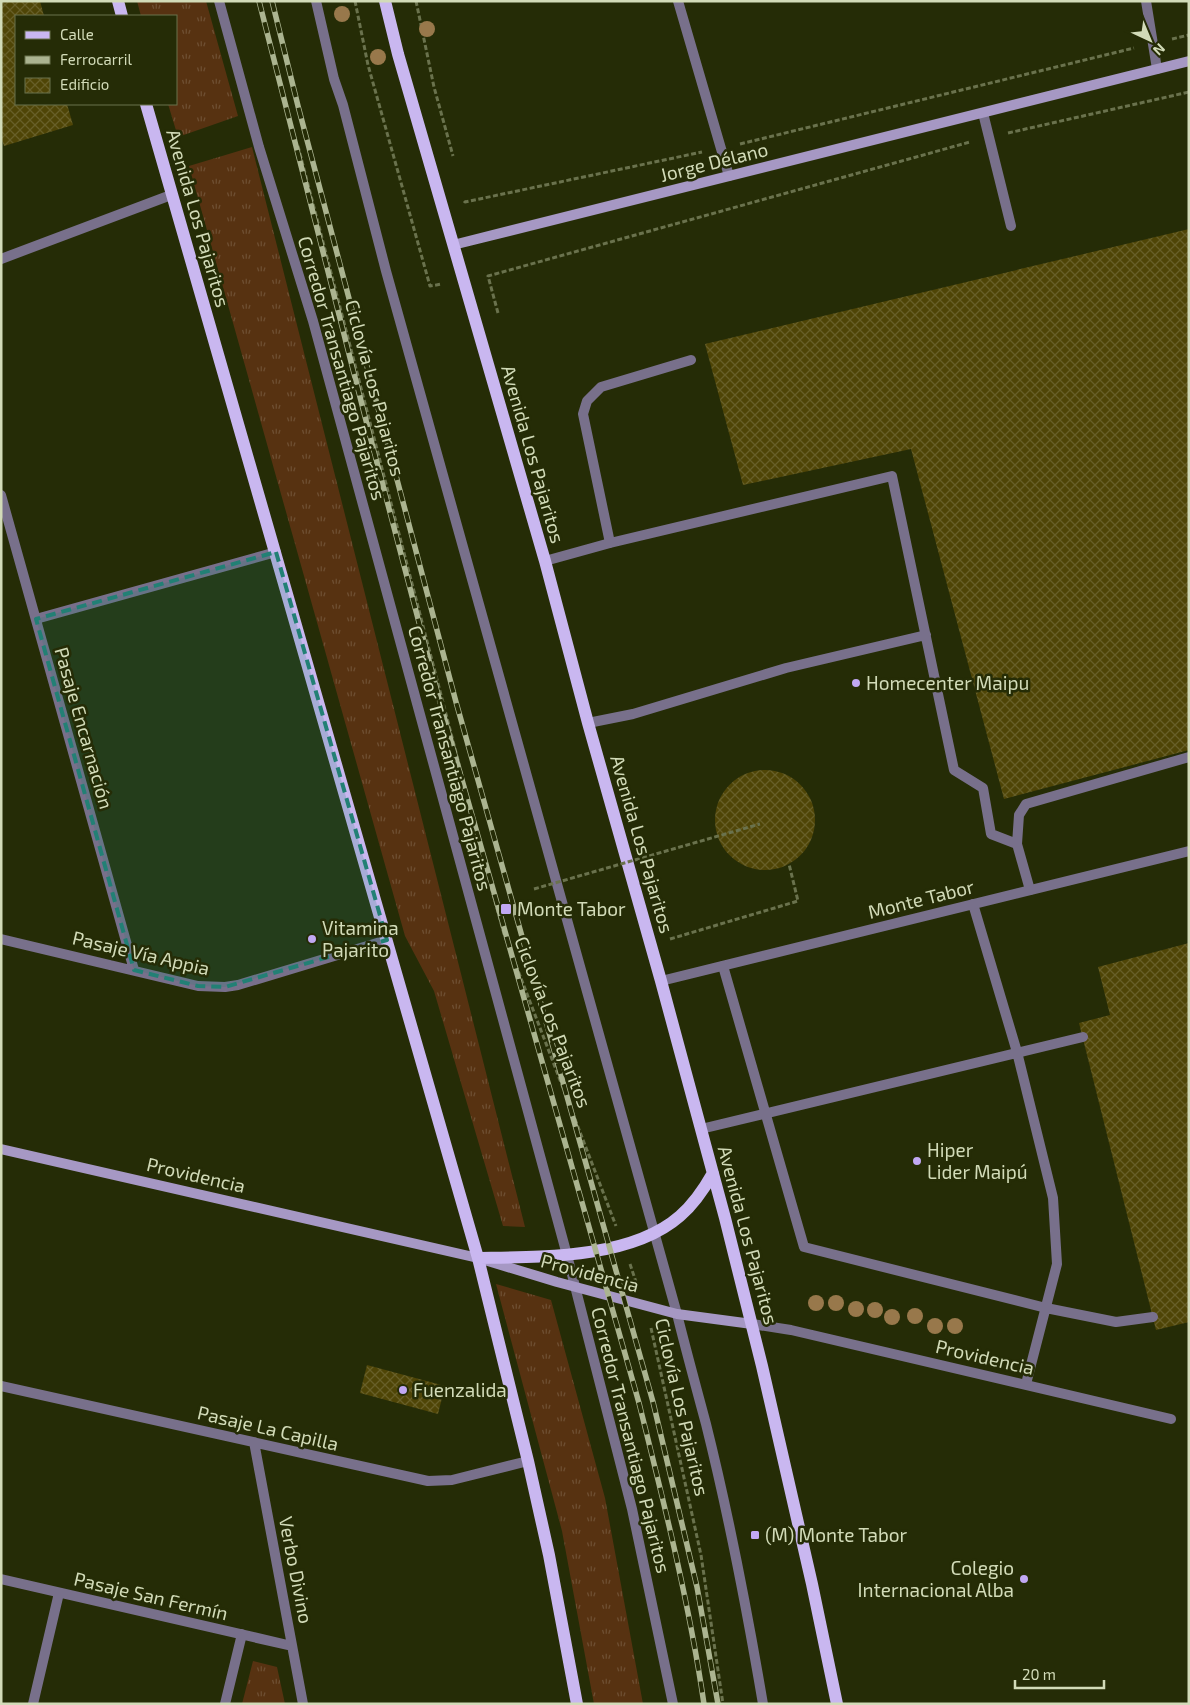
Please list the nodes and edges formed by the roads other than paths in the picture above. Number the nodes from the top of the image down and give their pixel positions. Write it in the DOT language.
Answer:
graph roads {
  1 [pos="118,1"];
  2 [pos="219,1"];
  3 [pos="316,1"];
  4 [pos="385,1"];
  5 [pos="678,1"];
  6 [pos="1146,1"];
  7 [pos="122,15"];
  8 [pos="1189,61"];
  9 [pos="1157,69"];
  10 [pos="146,105"];
  11 [pos="983,113"];
  12 [pos="729,176"];
  13 [pos="171,194"];
  14 [pos="1010,226"];
  15 [pos="453,245"];
  16 [pos="1,259"];
  17 [pos="691,360"];
  18 [pos="1,495"];
  19 [pos="610,543"];
  20 [pos="276,552"];
  21 [pos="544,561"];
  22 [pos="36,619"];
  23 [pos="926,635"];
  24 [pos="588,723"];
  25 [pos="1189,757"];
  26 [pos="1017,844"];
  27 [pos="1189,851"];
  28 [pos="1030,890"];
  29 [pos="973,904"];
  30 [pos="1,939"];
  31 [pos="387,940"];
  32 [pos="723,966"];
  33 [pos="134,970"];
  34 [pos="661,981"];
  35 [pos="1083,1037"];
  36 [pos="1017,1052"];
  37 [pos="766,1113"];
  38 [pos="701,1129"];
  39 [pos="1,1149"];
  40 [pos="713,1174"];
  41 [pos="655,1232"];
  42 [pos="567,1255"];
  43 [pos="478,1258"];
  44 [pos="576,1286"];
  45 [pos="1046,1308"];
  46 [pos="677,1314"];
  47 [pos="1153,1317"];
  48 [pos="752,1324"];
  49 [pos="1026,1384"];
  50 [pos="1,1386"];
  51 [pos="1171,1419"];
  52 [pos="254,1442"];
  53 [pos="528,1461"];
  54 [pos="1,1579"];
  55 [pos="59,1593"];
  56 [pos="242,1634"];
  57 [pos="292,1646"];
  58 [pos="33,1704"];
  59 [pos="225,1704"];
  60 [pos="303,1704"];
  61 [pos="577,1704"];
  62 [pos="673,1704"];
  63 [pos="764,1704"];
  64 [pos="837,1704"];
  1 -- 7 [label="main road"];
  2 -- 42 [label="street, Corredor Transantiago Pajaritos"];
  3 -- 41 [label="street"];
  4 -- 15 [label="main road, Avenida Los Pajaritos"];
  5 -- 12 [label="street"];
  6 -- 9 [label="street"];
  8 -- 9 [label="street, Jorge Délano"];
  9 -- 11 [label="street, Jorge Délano"];
  10 -- 13 [label="main road, Avenida Los Pajaritos"];
  11 -- 12 [label="street, Jorge Délano"];
  11 -- 14 [label="street"];
  12 -- 15 [label="street, Jorge Délano"];
  13 -- 16 [label="street"];
  13 -- 20 [label="main road, Avenida Los Pajaritos"];
  15 -- 21 [label="main road, Avenida Los Pajaritos"];
  17 -- 19 [label="street"];
  18 -- 22 [label="street, Pasaje Encarnación"];
  19 -- 21 [label="street"];
  19 -- 23 [label="street"];
  20 -- 22 [label="street"];
  20 -- 31 [label="main road, Avenida Los Pajaritos"];
  21 -- 24 [label="main road, Avenida Los Pajaritos"];
  22 -- 33 [label="street, Pasaje Encarnación"];
  23 -- 24 [label="street"];
  23 -- 26 [label="street"];
  24 -- 34 [label="main road, Avenida Los Pajaritos"];
  25 -- 26 [label="street"];
  26 -- 28 [label="street"];
  27 -- 28 [label="street, Monte Tabor"];
  28 -- 29 [label="street, Monte Tabor"];
  29 -- 32 [label="street, Monte Tabor"];
  29 -- 36 [label="street"];
  30 -- 33 [label="street, Pasaje Vía Appia"];
  31 -- 33 [label="street, Pasaje Vía Appia"];
  31 -- 43 [label="main road, Avenida Los Pajaritos"];
  32 -- 34 [label="street, Monte Tabor"];
  32 -- 37 [label="street"];
  34 -- 38 [label="main road, Avenida Los Pajaritos"];
  35 -- 36 [label="street"];
  36 -- 37 [label="street"];
  36 -- 45 [label="street"];
  37 -- 38 [label="street"];
  37 -- 45 [label="street"];
  38 -- 40 [label="main road, Avenida Los Pajaritos"];
  39 -- 43 [label="street, Providencia"];
  40 -- 41 [label="main road"];
  40 -- 48 [label="main road, Avenida Los Pajaritos"];
  41 -- 42 [label="main road"];
  41 -- 46 [label="street"];
  42 -- 43 [label="main road"];
  42 -- 44 [label="street, Corredor Transantiago Pajaritos"];
  43 -- 44 [label="street, Providencia"];
  43 -- 53 [label="main road, Avenida Los Pajaritos"];
  44 -- 46 [label="street, Providencia"];
  44 -- 62 [label="street, Corredor Transantiago Pajaritos"];
  45 -- 47 [label="street"];
  45 -- 49 [label="street"];
  46 -- 48 [label="street, Providencia"];
  46 -- 63 [label="street"];
  48 -- 49 [label="street, Providencia"];
  48 -- 64 [label="main road, Avenida Los Pajaritos"];
  49 -- 51 [label="street, Providencia"];
  50 -- 52 [label="street, Pasaje La Capilla"];
  52 -- 53 [label="street, Pasaje La Capilla"];
  52 -- 57 [label="street, Verbo Divino"];
  53 -- 61 [label="main road, Avenida Los Pajaritos"];
  54 -- 55 [label="street, Pasaje San Fermín"];
  55 -- 56 [label="street, Pasaje San Fermín"];
  55 -- 58 [label="street"];
  56 -- 57 [label="street, Pasaje San Fermín"];
  56 -- 59 [label="street"];
  57 -- 60 [label="street, Verbo Divino"];
}
